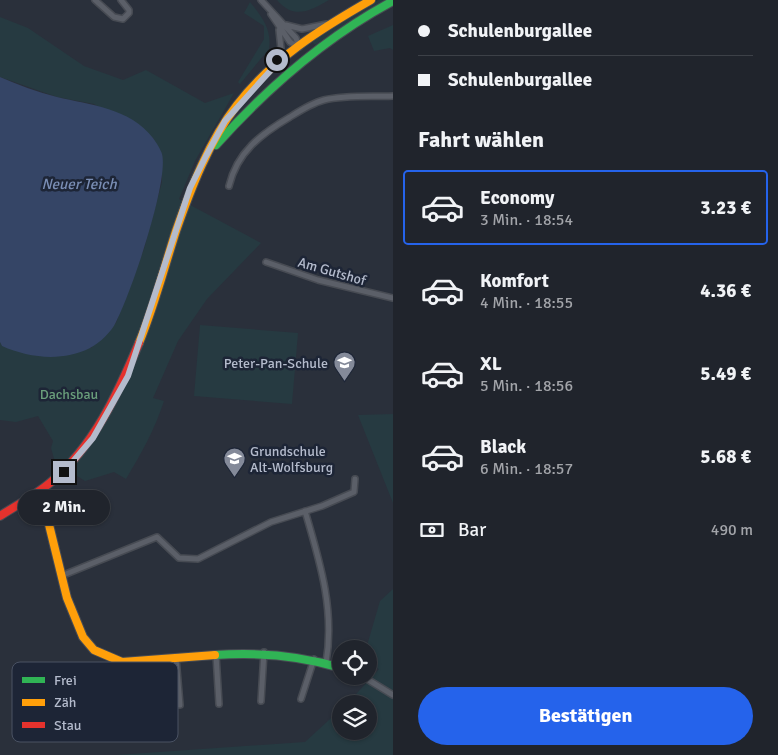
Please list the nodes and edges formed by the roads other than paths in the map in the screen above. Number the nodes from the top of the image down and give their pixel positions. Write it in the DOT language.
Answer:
graph roads {
  1 [pos="95,0"];
  2 [pos="121,0"];
  3 [pos="261,0"];
  4 [pos="371,0"];
  5 [pos="393,1"];
  6 [pos="268,8"];
  7 [pos="284,23"];
  8 [pos="333,23"];
  9 [pos="278,27"];
  10 [pos="299,47"];
  11 [pos="306,56"];
  12 [pos="271,70"];
  13 [pos="393,96"];
  14 [pos="206,156"];
  15 [pos="229,186"];
  16 [pos="266,262"];
  17 [pos="393,298"];
  18 [pos="355,479"];
  19 [pos="41,492"];
  20 [pos="305,512"];
  21 [pos="0,516"];
  22 [pos="61,576"];
  23 [pos="264,652"];
  24 [pos="216,655"];
  25 [pos="176,658"];
  26 [pos="314,659"];
  27 [pos="135,662"];
  28 [pos="176,662"];
  29 [pos="326,663"];
  30 [pos="332,665"];
  31 [pos="178,682"];
  32 [pos="377,685"];
  33 [pos="393,695"];
  34 [pos="301,699"];
  35 [pos="261,701"];
  36 [pos="219,704"];
  37 [pos="180,705"];
  1 -- 2 [label="street"];
  3 -- 6 [label="street"];
  4 -- 8 [label="street"];
  5 -- 11 [label="street"];
  6 -- 7 [label="street"];
  6 -- 9 [label="street"];
  7 -- 8 [label="street"];
  7 -- 10 [label="street"];
  8 -- 10 [label="street"];
  9 -- 10 [label="street"];
  9 -- 12 [label="street"];
  10 -- 11 [label="street"];
  10 -- 12 [label="street"];
  11 -- 14 [label="street"];
  12 -- 14 [label="street"];
  13 -- 15 [label="street"];
  14 -- 19 [label="street"];
  16 -- 17 [label="street, Am Gutshof"];
  18 -- 20 [label="street"];
  19 -- 21 [label="street"];
  19 -- 22 [label="street"];
  20 -- 22 [label="street"];
  20 -- 29 [label="street"];
  22 -- 27 [label="street"];
  23 -- 24 [label="street"];
  23 -- 26 [label="street"];
  23 -- 35 [label="street"];
  24 -- 25 [label="street"];
  24 -- 36 [label="street"];
  25 -- 27 [label="street"];
  25 -- 28 [label="street"];
  26 -- 29 [label="street"];
  26 -- 34 [label="street"];
  29 -- 30 [label="street"];
  31 -- 37 [label="street"];
  32 -- 33 [label="street"];
}
